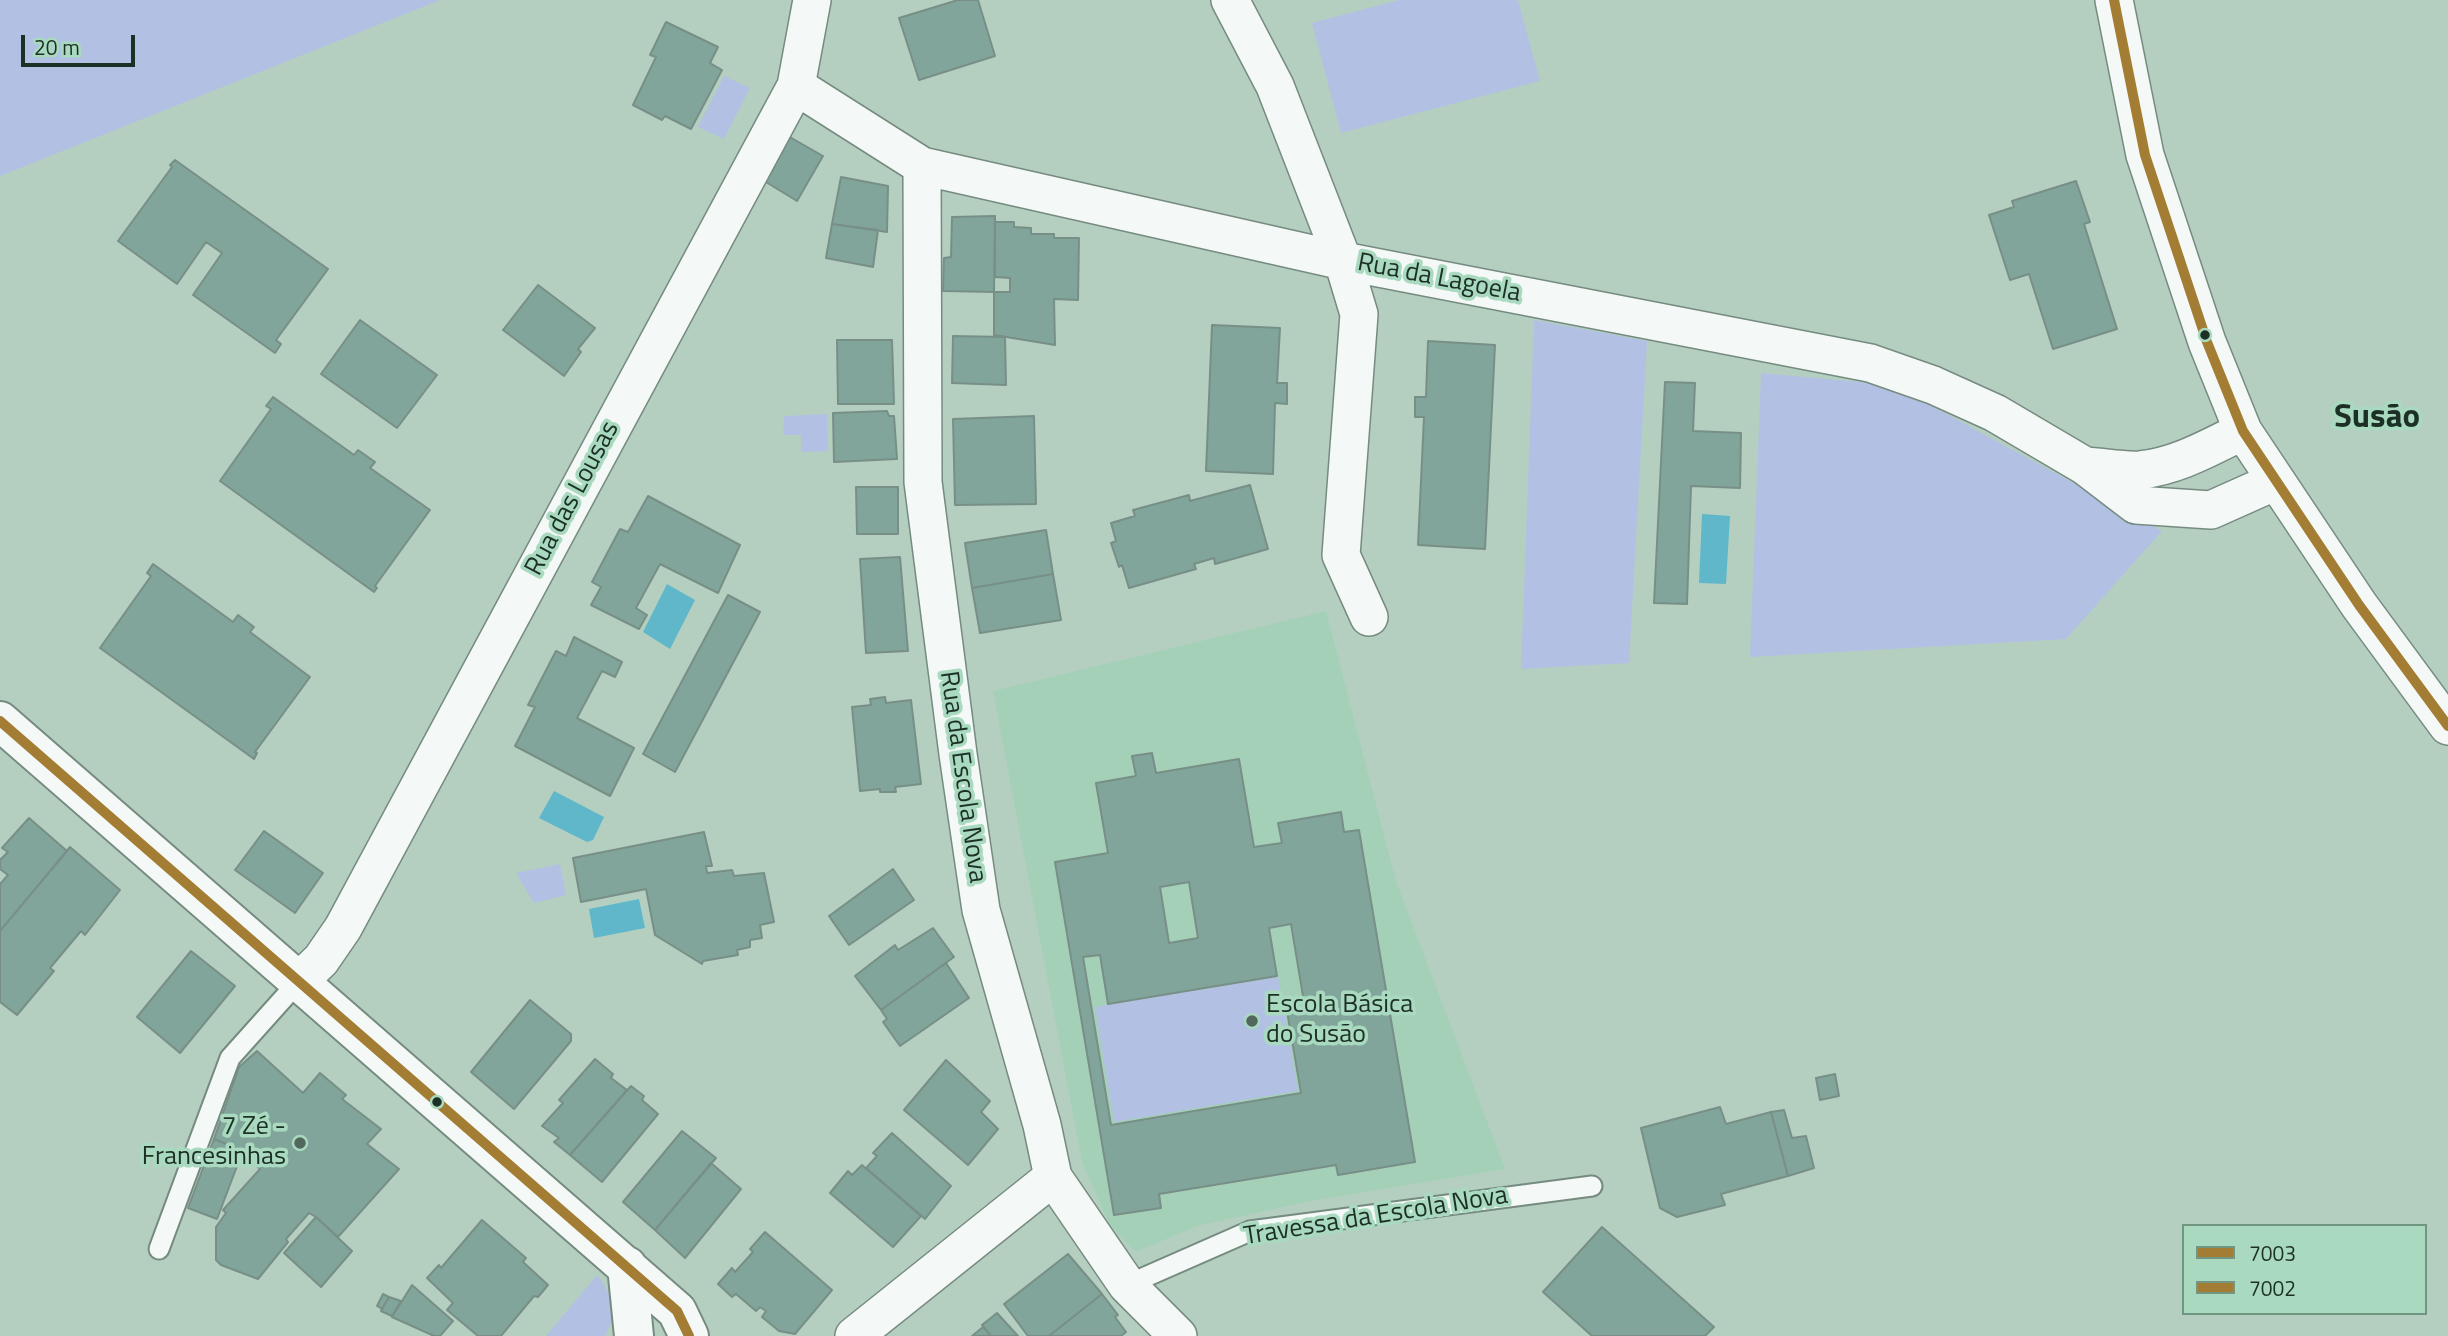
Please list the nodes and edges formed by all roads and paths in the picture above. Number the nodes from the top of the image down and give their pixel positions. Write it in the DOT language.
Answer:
graph roads {
  1 [pos="812,0"];
  2 [pos="1230,0"];
  3 [pos="2114,0"];
  4 [pos="796,86"];
  5 [pos="922,166"];
  6 [pos="1343,261"];
  7 [pos="2243,431"];
  8 [pos="2085,466"];
  9 [pos="2276,481"];
  10 [pos="1369,617"];
  11 [pos="0,721"];
  12 [pos="2448,726"];
  13 [pos="299,981"];
  14 [pos="1053,1177"];
  15 [pos="1592,1186"];
  16 [pos="159,1249"];
  17 [pos="627,1266"];
  18 [pos="1127,1285"];
  19 [pos="634,1336"];
  20 [pos="689,1336"];
  21 [pos="854,1336"];
  22 [pos="1178,1336"];
  1 -- 4 [label="street, Rua das Lousas"];
  2 -- 6 [label="street"];
  3 -- 7 [label="street"];
  4 -- 5 [label="street, Rua da Lagoela"];
  4 -- 13 [label="street, Rua das Lousas"];
  5 -- 6 [label="street, Rua da Lagoela"];
  5 -- 14 [label="street, Rua da Escola Nova"];
  6 -- 8 [label="street, Rua da Lagoela"];
  6 -- 10 [label="street"];
  7 -- 8 [label="street, Rua da Lagoela"];
  7 -- 9 [label="street"];
  8 -- 9 [label="street, Rua da Lagoela"];
  9 -- 12 [label="street"];
  11 -- 13 [label="street"];
  13 -- 16 [label="lane"];
  13 -- 17 [label="street"];
  14 -- 18 [label="street, Rua da Escola Nova"];
  14 -- 21 [label="street"];
  15 -- 18 [label="lane, Travessa da Escola Nova"];
  17 -- 19 [label="street"];
  17 -- 20 [label="street"];
  18 -- 22 [label="street, Rua da Escola Nova"];
}
